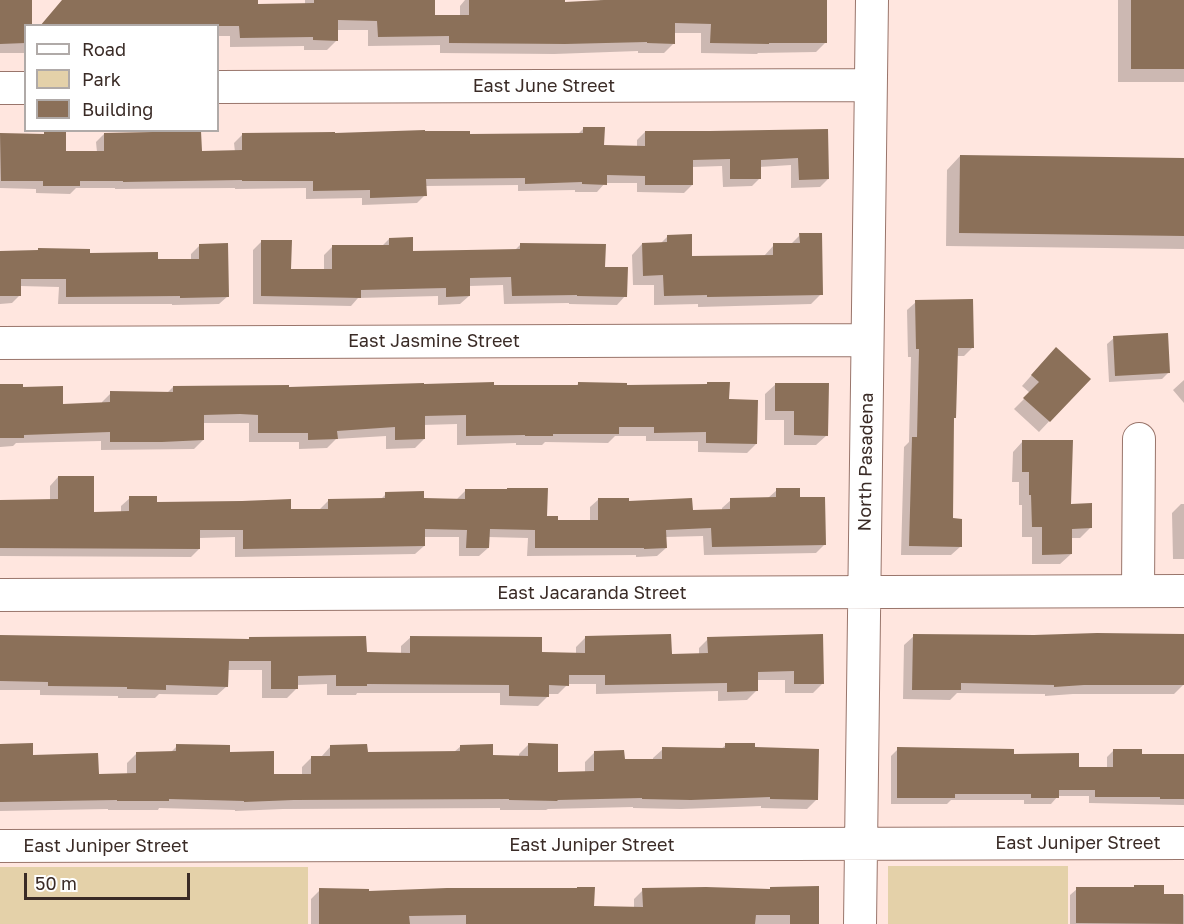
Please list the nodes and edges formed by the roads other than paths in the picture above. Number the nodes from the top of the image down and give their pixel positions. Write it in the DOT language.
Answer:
graph roads {
  1 [pos="872,0"];
  2 [pos="870,85"];
  3 [pos="219,87"];
  4 [pos="0,88"];
  5 [pos="24,88"];
  6 [pos="867,340"];
  7 [pos="0,343"];
  8 [pos="1139,439"];
  9 [pos="1138,591"];
  10 [pos="1184,591"];
  11 [pos="864,592"];
  12 [pos="0,595"];
  13 [pos="1184,843"];
  14 [pos="861,844"];
  15 [pos="0,846"];
  16 [pos="860,924"];
  1 -- 2 [label="street, North Pasadena"];
  2 -- 3 [label="street, East June Street"];
  2 -- 6 [label="street, North Pasadena"];
  4 -- 5 [label="street"];
  6 -- 7 [label="street, East Jasmine Street"];
  6 -- 11 [label="street, North Pasadena"];
  8 -- 9 [label="street"];
  9 -- 10 [label="street, East Jacaranda Street"];
  9 -- 11 [label="street, East Jacaranda Street"];
  11 -- 12 [label="street, East Jacaranda Street"];
  11 -- 14 [label="street, North Pasadena"];
  13 -- 14 [label="street, East Juniper Street"];
  14 -- 15 [label="street, East Juniper Street"];
  14 -- 16 [label="street, North Pasadena"];
}
